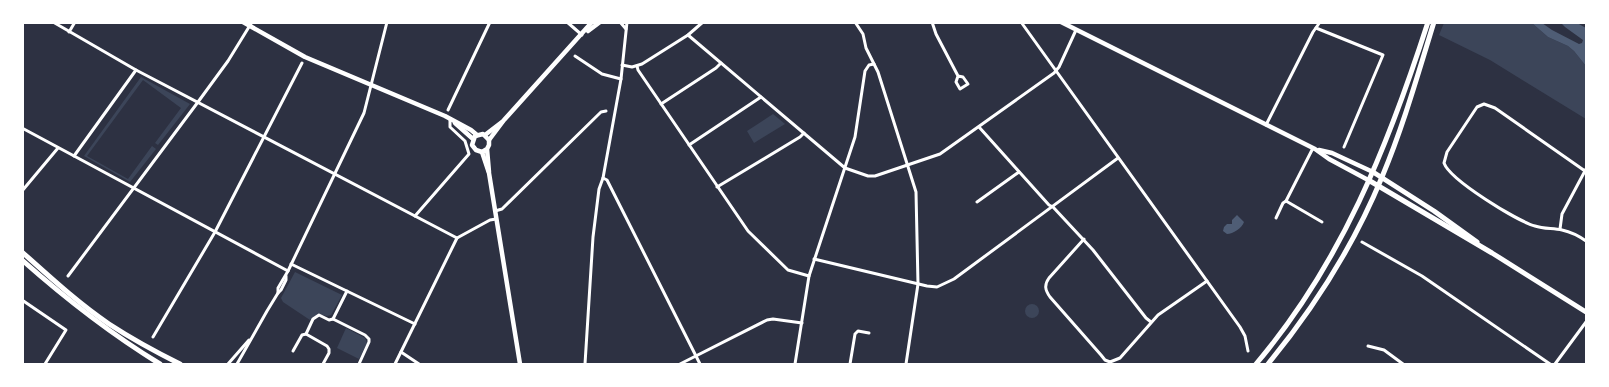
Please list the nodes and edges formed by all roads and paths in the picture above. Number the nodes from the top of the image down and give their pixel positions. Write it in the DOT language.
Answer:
graph roads {
  1 [pos="53,22"];
  2 [pos="75,22"];
  3 [pos="243,22"];
  4 [pos="387,22"];
  5 [pos="490,22"];
  6 [pos="567,22"];
  7 [pos="592,22"];
  8 [pos="600,22"];
  9 [pos="620,22"];
  10 [pos="627,22"];
  11 [pos="703,22"];
  12 [pos="855,22"];
  13 [pos="932,22"];
  14 [pos="1021,22"];
  15 [pos="1061,22"];
  16 [pos="1320,22"];
  17 [pos="1428,22"];
  18 [pos="1434,22"];
  19 [pos="251,25"];
  20 [pos="1316,28"];
  21 [pos="626,30"];
  22 [pos="1076,30"];
  23 [pos="68,31"];
  24 [pos="582,35"];
  25 [pos="688,35"];
  26 [pos="575,56"];
  27 [pos="302,63"];
  28 [pos="721,63"];
  29 [pos="874,64"];
  30 [pos="622,65"];
  31 [pos="637,66"];
  32 [pos="136,70"];
  33 [pos="1056,71"];
  34 [pos="958,76"];
  35 [pos="621,79"];
  36 [pos="371,84"];
  37 [pos="762,97"];
  38 [pos="198,102"];
  39 [pos="661,104"];
  40 [pos="448,110"];
  41 [pos="606,110"];
  42 [pos="451,119"];
  43 [pos="504,120"];
  44 [pos="1266,125"];
  45 [pos="979,127"];
  46 [pos="22,128"];
  47 [pos="804,133"];
  48 [pos="477,135"];
  49 [pos="485,135"];
  50 [pos="264,137"];
  51 [pos="473,139"];
  52 [pos="489,140"];
  53 [pos="689,145"];
  54 [pos="1344,147"];
  55 [pos="58,148"];
  56 [pos="1314,148"];
  57 [pos="487,149"];
  58 [pos="482,152"];
  59 [pos="74,156"];
  60 [pos="1119,158"];
  61 [pos="908,164"];
  62 [pos="845,168"];
  63 [pos="1586,170"];
  64 [pos="1019,172"];
  65 [pos="1373,172"];
  66 [pos="489,173"];
  67 [pos="335,174"];
  68 [pos="1382,177"];
  69 [pos="603,178"];
  70 [pos="1370,181"];
  71 [pos="1378,186"];
  72 [pos="134,187"];
  73 [pos="717,187"];
  74 [pos="22,191"];
  75 [pos="1286,201"];
  76 [pos="977,202"];
  77 [pos="1053,207"];
  78 [pos="495,211"];
  79 [pos="415,216"];
  80 [pos="1276,218"];
  81 [pos="496,219"];
  82 [pos="1322,222"];
  83 [pos="1560,229"];
  84 [pos="215,232"];
  85 [pos="458,238"];
  86 [pos="1084,239"];
  87 [pos="1586,241"];
  88 [pos="1362,242"];
  89 [pos="22,252"];
  90 [pos="1492,253"];
  91 [pos="814,259"];
  92 [pos="22,260"];
  93 [pos="292,264"];
  94 [pos="287,273"];
  95 [pos="68,276"];
  96 [pos="808,276"];
  97 [pos="1207,281"];
  98 [pos="918,284"];
  99 [pos="347,291"];
  100 [pos="22,300"];
  101 [pos="1586,312"];
  102 [pos="333,319"];
  103 [pos="1151,322"];
  104 [pos="1586,322"];
  105 [pos="802,323"];
  106 [pos="415,324"];
  107 [pos="869,333"];
  108 [pos="306,334"];
  109 [pos="153,337"];
  110 [pos="251,338"];
  111 [pos="1368,346"];
  112 [pos="1248,350"];
  113 [pos="293,351"];
  114 [pos="401,352"];
  115 [pos="696,356"];
  116 [pos="45,364"];
  117 [pos="160,364"];
  118 [pos="180,364"];
  119 [pos="228,364"];
  120 [pos="237,364"];
  121 [pos="323,364"];
  122 [pos="359,364"];
  123 [pos="395,364"];
  124 [pos="419,364"];
  125 [pos="520,364"];
  126 [pos="585,364"];
  127 [pos="680,364"];
  128 [pos="700,364"];
  129 [pos="796,364"];
  130 [pos="850,364"];
  131 [pos="906,364"];
  132 [pos="1256,364"];
  133 [pos="1268,364"];
  134 [pos="1403,364"];
  135 [pos="1550,364"];
  136 [pos="1555,364"];
  1 -- 23 [label="street"];
  2 -- 23 [label="street"];
  3 -- 19 [label="street"];
  4 -- 36 [label="street"];
  5 -- 40 [label="street"];
  6 -- 24 [label="street"];
  7 -- 24 [label="street"];
  8 -- 24 [label="street"];
  9 -- 21 [label="street"];
  10 -- 21 [label="street"];
  11 -- 25 [label="street"];
  12 -- 29 [label="street"];
  13 -- 34 [label="street"];
  14 -- 33 [label="street"];
  15 -- 22 [label="street"];
  16 -- 20 [label="street"];
  17 -- 65 [label="main road"];
  18 -- 68 [label="main road"];
  19 -- 36 [label="street"];
  19 -- 38 [label="street"];
  20 -- 44 [label="street"];
  20 -- 54 [label="street"];
  21 -- 30 [label="street"];
  22 -- 33 [label="street"];
  22 -- 44 [label="street"];
  23 -- 32 [label="street"];
  24 -- 43 [label="street"];
  25 -- 28 [label="street"];
  25 -- 31 [label="street"];
  26 -- 35 [label="street"];
  27 -- 50 [label="street"];
  28 -- 37 [label="street"];
  28 -- 39 [label="street"];
  29 -- 61 [label="street"];
  29 -- 62 [label="street"];
  30 -- 31 [label="street"];
  30 -- 35 [label="street"];
  31 -- 39 [label="street"];
  32 -- 38 [label="street"];
  32 -- 59 [label="street"];
  33 -- 45 [label="street"];
  33 -- 60 [label="street"];
  35 -- 69 [label="street"];
  36 -- 42 [label="street"];
  36 -- 67 [label="street"];
  37 -- 47 [label="street"];
  37 -- 53 [label="street"];
  38 -- 50 [label="street"];
  38 -- 72 [label="street"];
  39 -- 53 [label="street"];
  41 -- 78 [label="street"];
  42 -- 48 [label="street"];
  42 -- 51 [label="street"];
  42 -- 79 [label="street"];
  43 -- 49 [label="street"];
  43 -- 52 [label="street"];
  44 -- 56 [label="street"];
  45 -- 61 [label="street"];
  45 -- 64 [label="street"];
  46 -- 55 [label="street"];
  47 -- 62 [label="street"];
  47 -- 73 [label="street"];
  48 -- 49 [label="street"];
  48 -- 51 [label="street"];
  49 -- 52 [label="street"];
  50 -- 67 [label="street"];
  50 -- 84 [label="street"];
  51 -- 58 [label="street"];
  52 -- 57 [label="street"];
  53 -- 73 [label="street"];
  55 -- 59 [label="street"];
  55 -- 74 [label="street"];
  56 -- 65 [label="street"];
  56 -- 70 [label="street"];
  56 -- 75 [label="street"];
  57 -- 58 [label="street"];
  57 -- 66 [label="street"];
  58 -- 66 [label="street"];
  59 -- 72 [label="street"];
  60 -- 77 [label="street"];
  60 -- 97 [label="street"];
  61 -- 62 [label="street"];
  61 -- 98 [label="street"];
  62 -- 91 [label="street"];
  63 -- 83 [label="street"];
  63 -- 83 [label="street"];
  64 -- 76 [label="street"];
  64 -- 77 [label="street"];
  65 -- 68 [label="main road"];
  65 -- 70 [label="main road"];
  66 -- 78 [label="street"];
  67 -- 79 [label="street"];
  67 -- 93 [label="street"];
  68 -- 71 [label="main road"];
  68 -- 90 [label="main road"];
  69 -- 115 [label="street"];
  69 -- 126 [label="street"];
  70 -- 71 [label="main road"];
  70 -- 132 [label="main road"];
  71 -- 90 [label="main road"];
  71 -- 133 [label="main road"];
  72 -- 84 [label="street"];
  72 -- 95 [label="street"];
  73 -- 96 [label="street"];
  75 -- 80 [label="street"];
  75 -- 82 [label="street"];
  77 -- 86 [label="street"];
  77 -- 98 [label="street"];
  78 -- 81 [label="street"];
  79 -- 85 [label="street"];
  81 -- 85 [label="street"];
  81 -- 125 [label="street"];
  83 -- 87 [label="street"];
  84 -- 94 [label="street"];
  84 -- 109 [label="street"];
  85 -- 106 [label="street"];
  86 -- 103 [label="street"];
  86 -- 103 [label="street"];
  88 -- 135 [label="street"];
  89 -- 118 [label="main road"];
  90 -- 101 [label="main road"];
  91 -- 96 [label="street"];
  91 -- 98 [label="street"];
  92 -- 117 [label="main road"];
  93 -- 94 [label="street"];
  93 -- 99 [label="street"];
  94 -- 110 [label="street"];
  96 -- 105 [label="street"];
  97 -- 103 [label="street"];
  97 -- 112 [label="street"];
  98 -- 131 [label="street"];
  99 -- 102 [label="street"];
  99 -- 106 [label="street"];
  100 -- 116 [label="street"];
  102 -- 108 [label="street"];
  102 -- 122 [label="street"];
  104 -- 136 [label="street"];
  105 -- 115 [label="street"];
  105 -- 129 [label="street"];
  106 -- 114 [label="street"];
  107 -- 130 [label="street"];
  108 -- 113 [label="street"];
  108 -- 121 [label="street"];
  110 -- 119 [label="street"];
  110 -- 120 [label="street"];
  111 -- 134 [label="street"];
  114 -- 123 [label="street"];
  114 -- 124 [label="street"];
  115 -- 127 [label="street"];
  115 -- 128 [label="street"];
}
